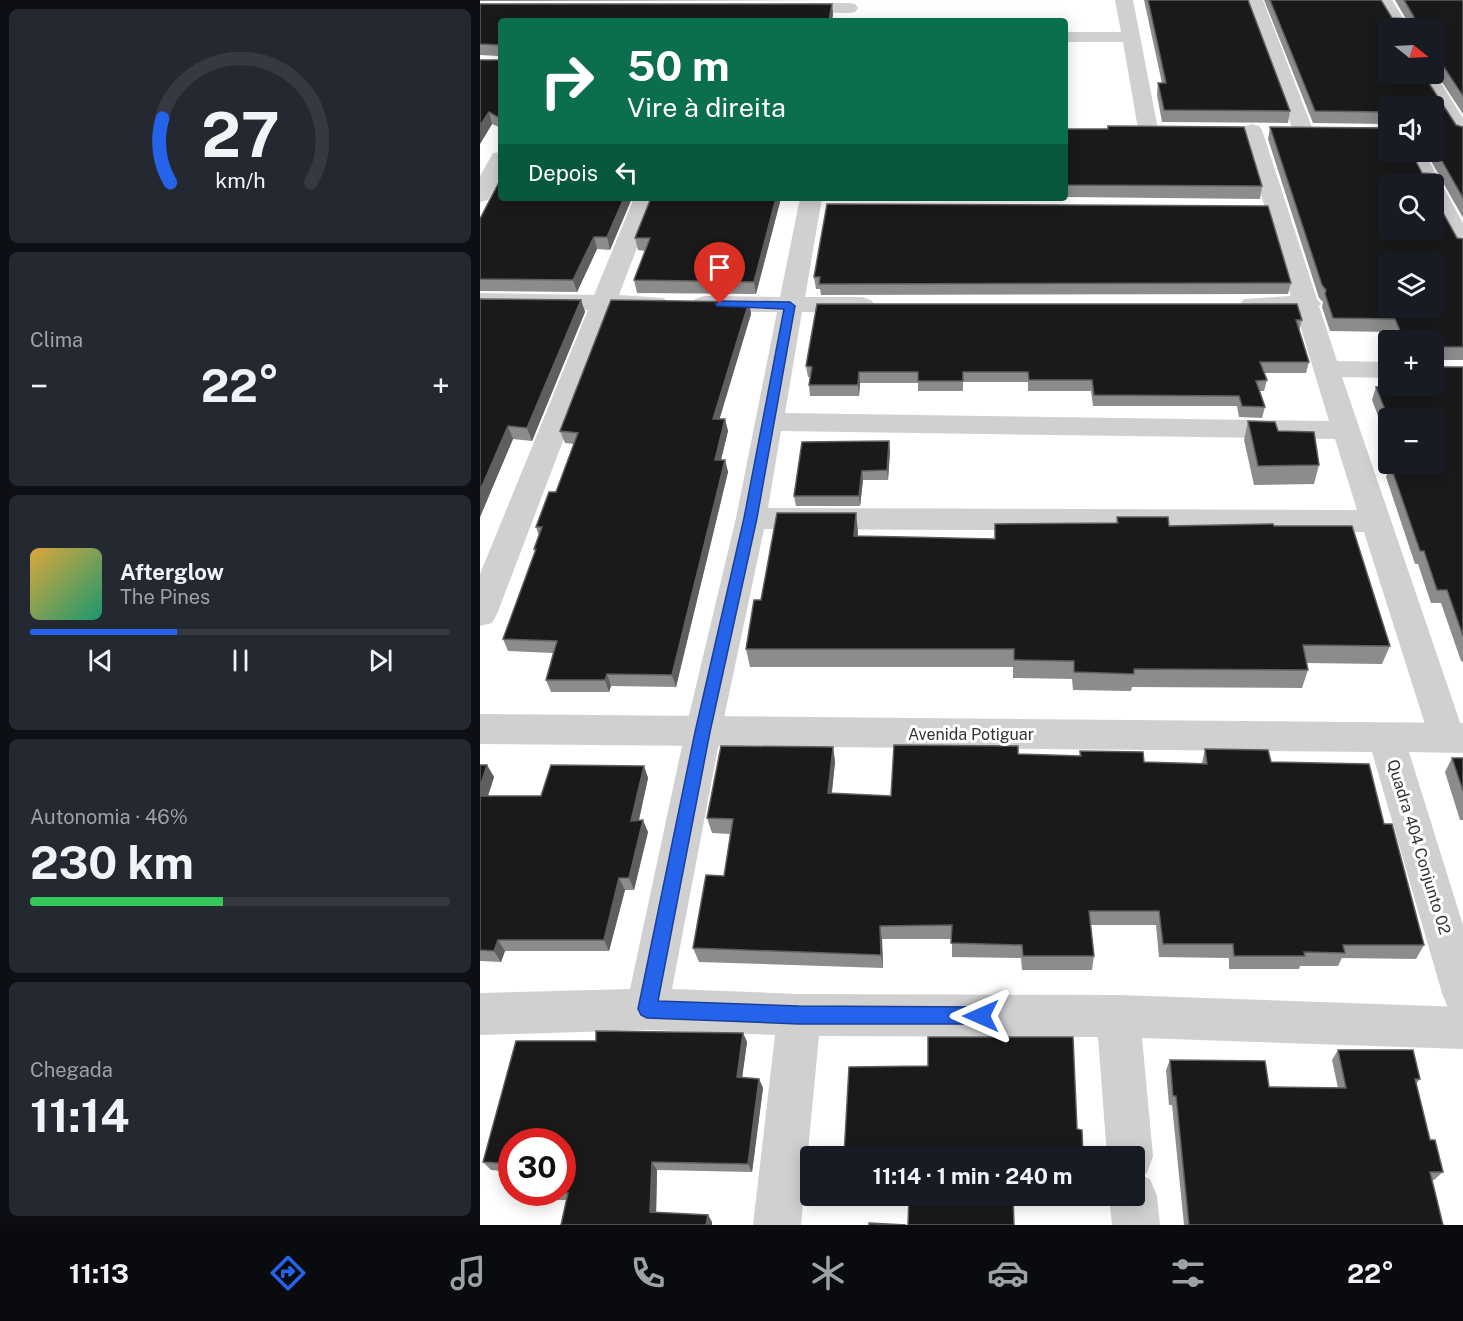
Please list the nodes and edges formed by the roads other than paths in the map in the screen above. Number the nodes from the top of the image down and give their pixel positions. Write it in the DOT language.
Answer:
graph roads {
  1 [pos="1124,0"];
  2 [pos="1254,0"];
  3 [pos="1383,0"];
  4 [pos="766,8"];
  5 [pos="849,10"];
  6 [pos="1394,18"];
  7 [pos="1068,37"];
  8 [pos="1131,37"];
  9 [pos="1432,84"];
  10 [pos="1124,129"];
  11 [pos="1148,129"];
  12 [pos="1171,130"];
  13 [pos="1303,130"];
  14 [pos="1325,131"];
  15 [pos="1444,132"];
  16 [pos="1462,132"];
  17 [pos="498,163"];
  18 [pos="480,195"];
  19 [pos="644,201"];
  20 [pos="818,203"];
  21 [pos="1444,209"];
  22 [pos="1463,244"];
  23 [pos="480,301"];
  24 [pos="605,302"];
  25 [pos="1226,304"];
  26 [pos="1308,304"];
  27 [pos="884,305"];
  28 [pos="790,306"];
  29 [pos="1326,369"];
  30 [pos="1378,370"];
  31 [pos="769,423"];
  32 [pos="1347,430"];
  33 [pos="751,518"];
  34 [pos="1377,521"];
  35 [pos="480,614"];
  36 [pos="480,729"];
  37 [pos="703,732"];
  38 [pos="1386,736"];
  39 [pos="1455,738"];
  40 [pos="1463,993"];
  41 [pos="647,1009"];
  42 [pos="480,1015"];
  43 [pos="799,1015"];
  44 [pos="1118,1016"];
  45 [pos="1463,1028"];
  46 [pos="1129,1146"];
  47 [pos="1134,1206"];
  48 [pos="777,1225"];
  49 [pos="1136,1225"];
  1 -- 8 [label="street"];
  2 -- 13 [label="street"];
  3 -- 6 [label="street"];
  4 -- 5 [label="street"];
  7 -- 8 [label="street"];
  8 -- 11 [label="street"];
  9 -- 16 [label="street"];
  10 -- 11 [label="street"];
  11 -- 12 [label="street"];
  13 -- 14 [label="street"];
  13 -- 26 [label="street"];
  15 -- 16 [label="street"];
  17 -- 18 [label="street"];
  19 -- 24 [label="street"];
  20 -- 28 [label="street"];
  21 -- 22 [label="street"];
  23 -- 24 [label="street"];
  24 -- 28 [label="street"];
  24 -- 35 [label="street"];
  25 -- 26 [label="street"];
  26 -- 29 [label="street"];
  27 -- 28 [label="street"];
  28 -- 31 [label="street"];
  29 -- 30 [label="street"];
  29 -- 32 [label="street"];
  31 -- 32 [label="street"];
  31 -- 33 [label="street"];
  32 -- 34 [label="street"];
  33 -- 34 [label="street"];
  33 -- 37 [label="street"];
  34 -- 39 [label="street"];
  36 -- 37 [label="street, Avenida Potiguar"];
  37 -- 38 [label="street, Avenida Potiguar"];
  37 -- 41 [label="street"];
  38 -- 39 [label="street, Avenida Potiguar"];
  38 -- 40 [label="street, Quadra 404 Conjunto 02"];
  41 -- 42 [label="street"];
  41 -- 43 [label="street"];
  43 -- 44 [label="street"];
  43 -- 48 [label="street"];
  44 -- 45 [label="street"];
  44 -- 46 [label="street"];
  47 -- 49 [label="street"];
}
